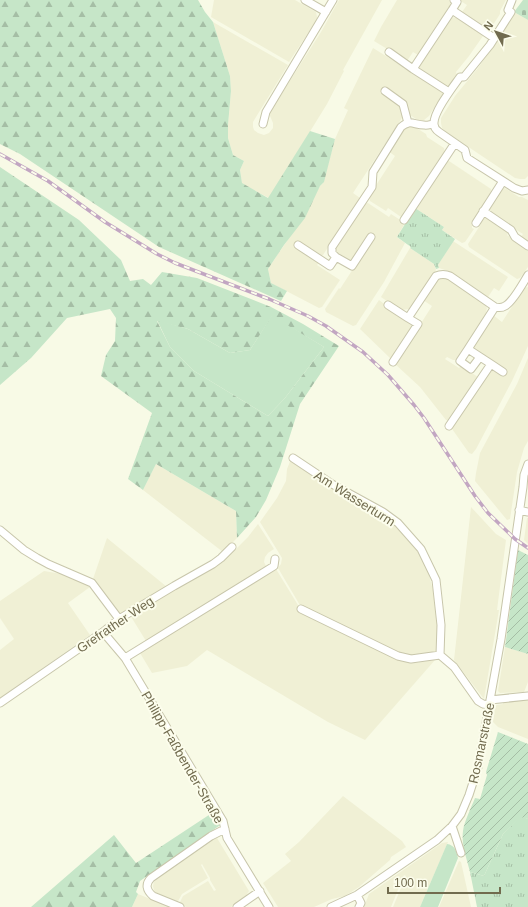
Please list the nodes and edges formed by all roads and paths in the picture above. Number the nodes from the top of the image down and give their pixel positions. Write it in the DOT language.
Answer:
graph roads {
  1 [pos="305,0"];
  2 [pos="333,0"];
  3 [pos="454,0"];
  4 [pos="512,0"];
  5 [pos="452,10"];
  6 [pos="326,12"];
  7 [pos="494,38"];
  8 [pos="388,52"];
  9 [pos="414,69"];
  10 [pos="384,91"];
  11 [pos="449,92"];
  12 [pos="408,123"];
  13 [pos="263,124"];
  14 [pos="434,124"];
  15 [pos="455,143"];
  16 [pos="503,181"];
  17 [pos="527,192"];
  18 [pos="483,211"];
  19 [pos="404,220"];
  20 [pos="476,223"];
  21 [pos="371,237"];
  22 [pos="298,245"];
  23 [pos="528,246"];
  24 [pos="336,257"];
  25 [pos="528,275"];
  26 [pos="388,305"];
  27 [pos="495,307"];
  28 [pos="408,318"];
  29 [pos="468,349"];
  30 [pos="480,357"];
  31 [pos="393,362"];
  32 [pos="491,364"];
  33 [pos="503,372"];
  34 [pos="449,426"];
  35 [pos="293,458"];
  36 [pos="528,464"];
  37 [pos="519,510"];
  38 [pos="528,512"];
  39 [pos="0,530"];
  40 [pos="232,547"];
  41 [pos="275,559"];
  42 [pos="301,609"];
  43 [pos="119,619"];
  44 [pos="103,632"];
  45 [pos="440,655"];
  46 [pos="125,658"];
  47 [pos="528,696"];
  48 [pos="490,702"];
  49 [pos="0,703"];
  50 [pos="452,826"];
  51 [pos="225,829"];
  52 [pos="461,853"];
  53 [pos="260,892"];
  54 [pos="357,895"];
  55 [pos="180,907"];
  56 [pos="237,907"];
  57 [pos="269,907"];
  58 [pos="331,907"];
  59 [pos="359,907"];
  1 -- 6 [label="street"];
  2 -- 6 [label="street"];
  3 -- 5 [label="street"];
  4 -- 7 [label="street"];
  5 -- 7 [label="street"];
  5 -- 9 [label="street"];
  6 -- 13 [label="street"];
  7 -- 11 [label="street"];
  8 -- 9 [label="street"];
  9 -- 11 [label="street"];
  10 -- 12 [label="street"];
  11 -- 14 [label="street"];
  12 -- 14 [label="street"];
  12 -- 24 [label="street"];
  14 -- 15 [label="street"];
  15 -- 16 [label="street"];
  15 -- 19 [label="street"];
  16 -- 17 [label="street"];
  16 -- 18 [label="street"];
  18 -- 20 [label="street"];
  18 -- 23 [label="street"];
  21 -- 24 [label="street"];
  22 -- 24 [label="street"];
  25 -- 27 [label="street"];
  26 -- 28 [label="street"];
  27 -- 28 [label="street"];
  27 -- 29 [label="street"];
  28 -- 31 [label="street"];
  29 -- 30 [label="street"];
  29 -- 30 [label="street"];
  30 -- 32 [label="street"];
  32 -- 33 [label="street"];
  32 -- 34 [label="street"];
  35 -- 45 [label="street, Am Wasserturm"];
  36 -- 37 [label="street, Rosmarstraße"];
  37 -- 38 [label="street"];
  37 -- 48 [label="street, Rosmarstraße"];
  39 -- 43 [label="street"];
  40 -- 43 [label="street, Grefrather Weg"];
  41 -- 46 [label="street"];
  42 -- 45 [label="street"];
  43 -- 44 [label="street, Grefrather Weg"];
  44 -- 46 [label="street, Philipp-Faßbender-Straße"];
  44 -- 49 [label="street, Grefrather Weg"];
  45 -- 48 [label="street"];
  46 -- 51 [label="street, Philipp-Faßbender-Straße"];
  47 -- 48 [label="street"];
  48 -- 50 [label="street, Rosmarstraße"];
  50 -- 52 [label="street"];
  50 -- 54 [label="street, Rosmarstraße"];
  51 -- 53 [label="street, Philipp-Faßbender-Straße"];
  51 -- 55 [label="street"];
  53 -- 56 [label="street"];
  53 -- 57 [label="street, Philipp-Faßbender-Straße"];
  54 -- 58 [label="street, Rosmarstraße"];
  54 -- 59 [label="street"];
}
